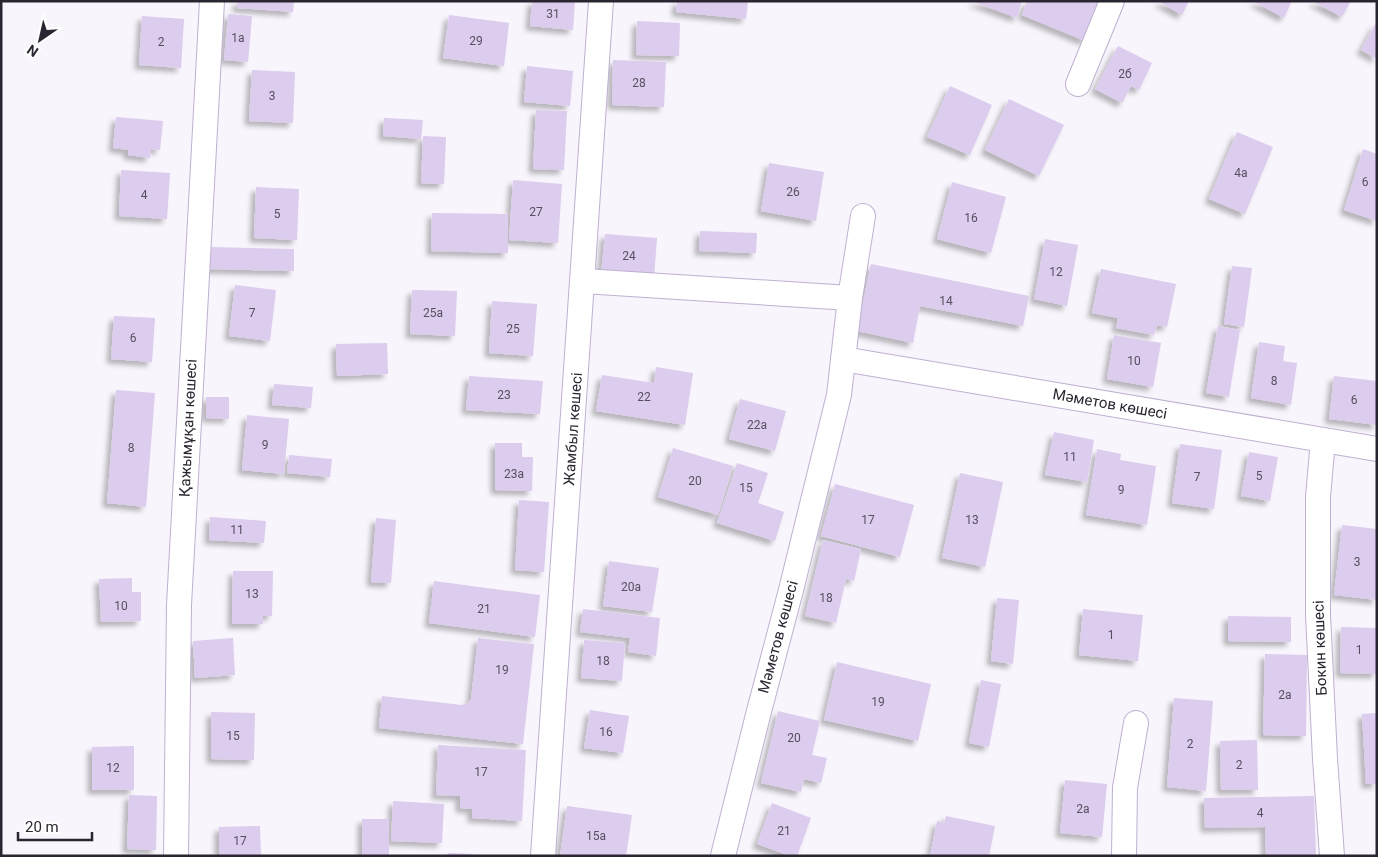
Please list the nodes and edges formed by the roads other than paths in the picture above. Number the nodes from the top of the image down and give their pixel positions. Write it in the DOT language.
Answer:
graph roads {
  1 [pos="212,1"];
  2 [pos="601,1"];
  3 [pos="1112,1"];
  4 [pos="1078,84"];
  5 [pos="863,216"];
  6 [pos="583,281"];
  7 [pos="850,298"];
  8 [pos="843,359"];
  9 [pos="1323,440"];
  10 [pos="1377,449"];
  11 [pos="1136,723"];
  12 [pos="176,856"];
  13 [pos="544,856"];
  14 [pos="723,856"];
  15 [pos="1124,856"];
  16 [pos="1332,856"];
  1 -- 12 [label="street, Қажымұқан көшесі"];
  2 -- 6 [label="street, Жамбыл көшесі"];
  3 -- 4 [label="street"];
  5 -- 7 [label="street, Мәметов көшесі"];
  6 -- 7 [label="street"];
  6 -- 13 [label="street, Жамбыл көшесі"];
  7 -- 8 [label="street, Мәметов көшесі"];
  8 -- 9 [label="street, Мәметов көшесі"];
  8 -- 14 [label="street, Мәметов көшесі"];
  9 -- 10 [label="street, Мәметов көшесі"];
  9 -- 16 [label="street, Бокин көшесі"];
  11 -- 15 [label="street"];
}
